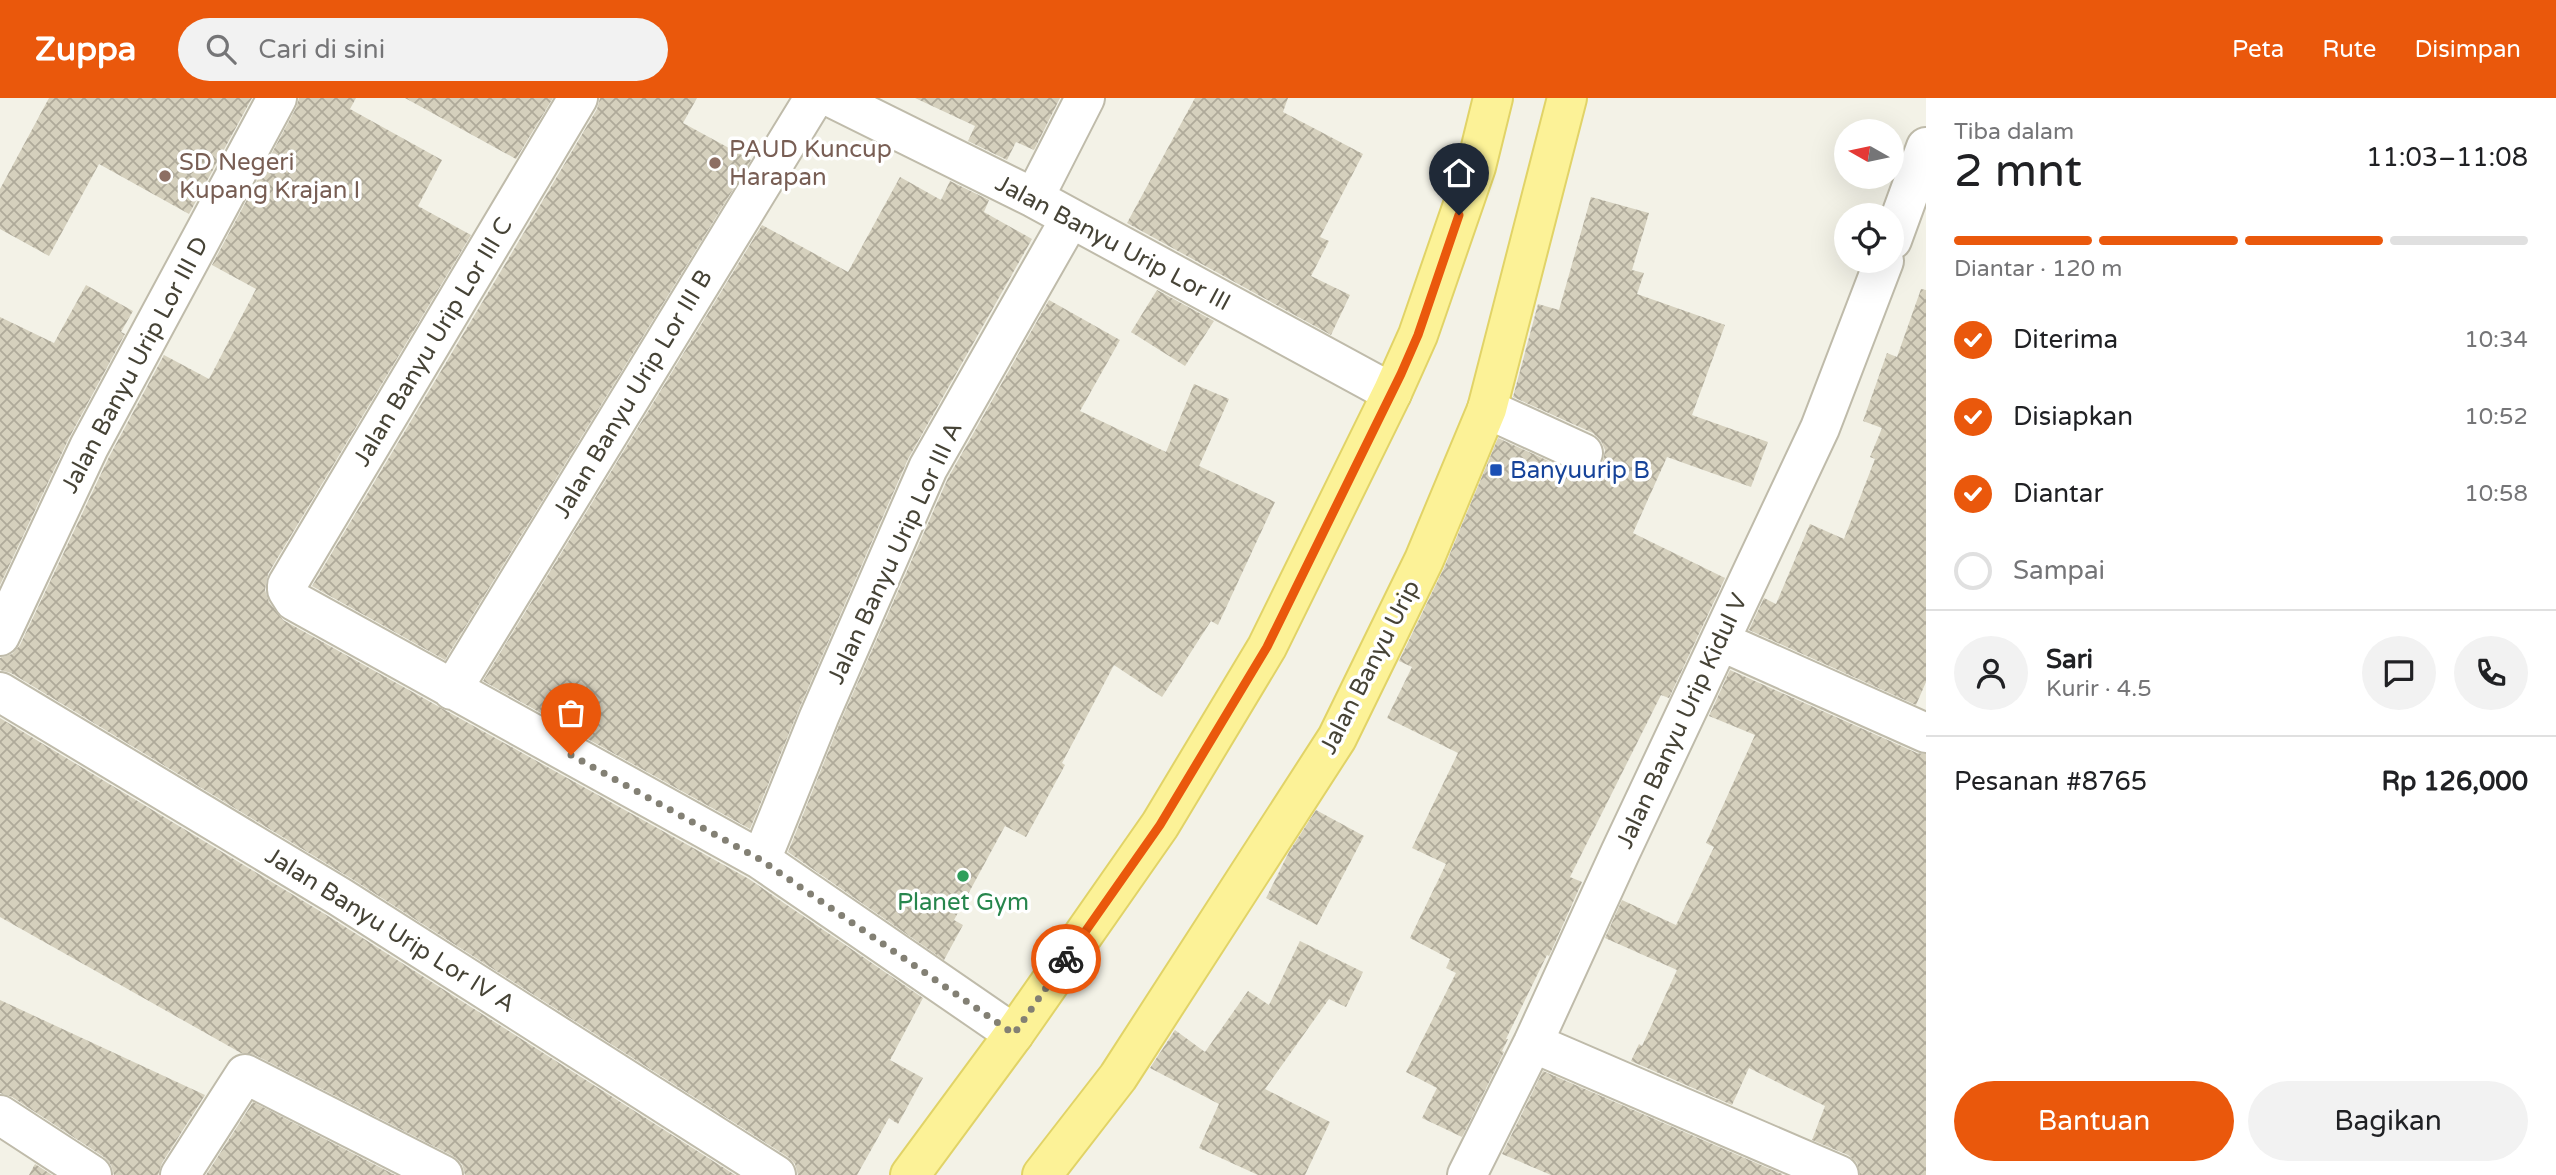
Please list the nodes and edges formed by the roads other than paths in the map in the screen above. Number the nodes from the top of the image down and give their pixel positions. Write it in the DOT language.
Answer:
graph roads {
  1 [pos="277,98"];
  2 [pos="578,98"];
  3 [pos="814,98"];
  4 [pos="832,98"];
  5 [pos="1085,98"];
  6 [pos="1493,98"];
  7 [pos="1567,98"];
  8 [pos="1924,160"];
  9 [pos="1034,198"];
  10 [pos="1904,210"];
  11 [pos="1070,219"];
  12 [pos="1879,273"];
  13 [pos="1392,393"];
  14 [pos="1487,409"];
  15 [pos="1583,453"];
  16 [pos="0,636"];
  17 [pos="1720,641"];
  18 [pos="452,690"];
  19 [pos="0,692"];
  20 [pos="1926,733"];
  21 [pos="761,860"];
  22 [pos="1014,1034"];
  23 [pos="1533,1043"];
  24 [pos="0,1115"];
  25 [pos="92,1175"];
  26 [pos="180,1175"];
  27 [pos="443,1175"];
  28 [pos="776,1175"];
  29 [pos="909,1175"];
  30 [pos="1042,1175"];
  31 [pos="1467,1175"];
  32 [pos="1839,1175"];
  1 -- 16 [label="street, Jalan Banyu Urip Lor III D"];
  2 -- 18 [label="street, Jalan Banyu Urip Lor III C"];
  3 -- 18 [label="street, Jalan Banyu Urip Lor III B"];
  4 -- 9 [label="street, Jalan Banyu Urip Lor III"];
  5 -- 9 [label="street"];
  6 -- 13 [label="main road"];
  7 -- 14 [label="main road, Jalan Banyu Urip"];
  8 -- 10 [label="street"];
  9 -- 11 [label="street, Jalan Banyu Urip Lor III"];
  11 -- 13 [label="street, Jalan Banyu Urip Lor III"];
  11 -- 21 [label="street, Jalan Banyu Urip Lor III A"];
  12 -- 17 [label="street, Jalan Banyu Urip Kidul V"];
  13 -- 22 [label="main road"];
  14 -- 15 [label="street"];
  14 -- 30 [label="main road, Jalan Banyu Urip"];
  17 -- 20 [label="street"];
  17 -- 23 [label="street, Jalan Banyu Urip Kidul V"];
  18 -- 21 [label="street"];
  19 -- 28 [label="street, Jalan Banyu Urip Lor IV A"];
  21 -- 22 [label="street"];
  22 -- 29 [label="main road"];
  23 -- 31 [label="street, Jalan Banyu Urip Kidul V"];
  23 -- 32 [label="street"];
  24 -- 25 [label="street"];
  26 -- 27 [label="street"];
}
